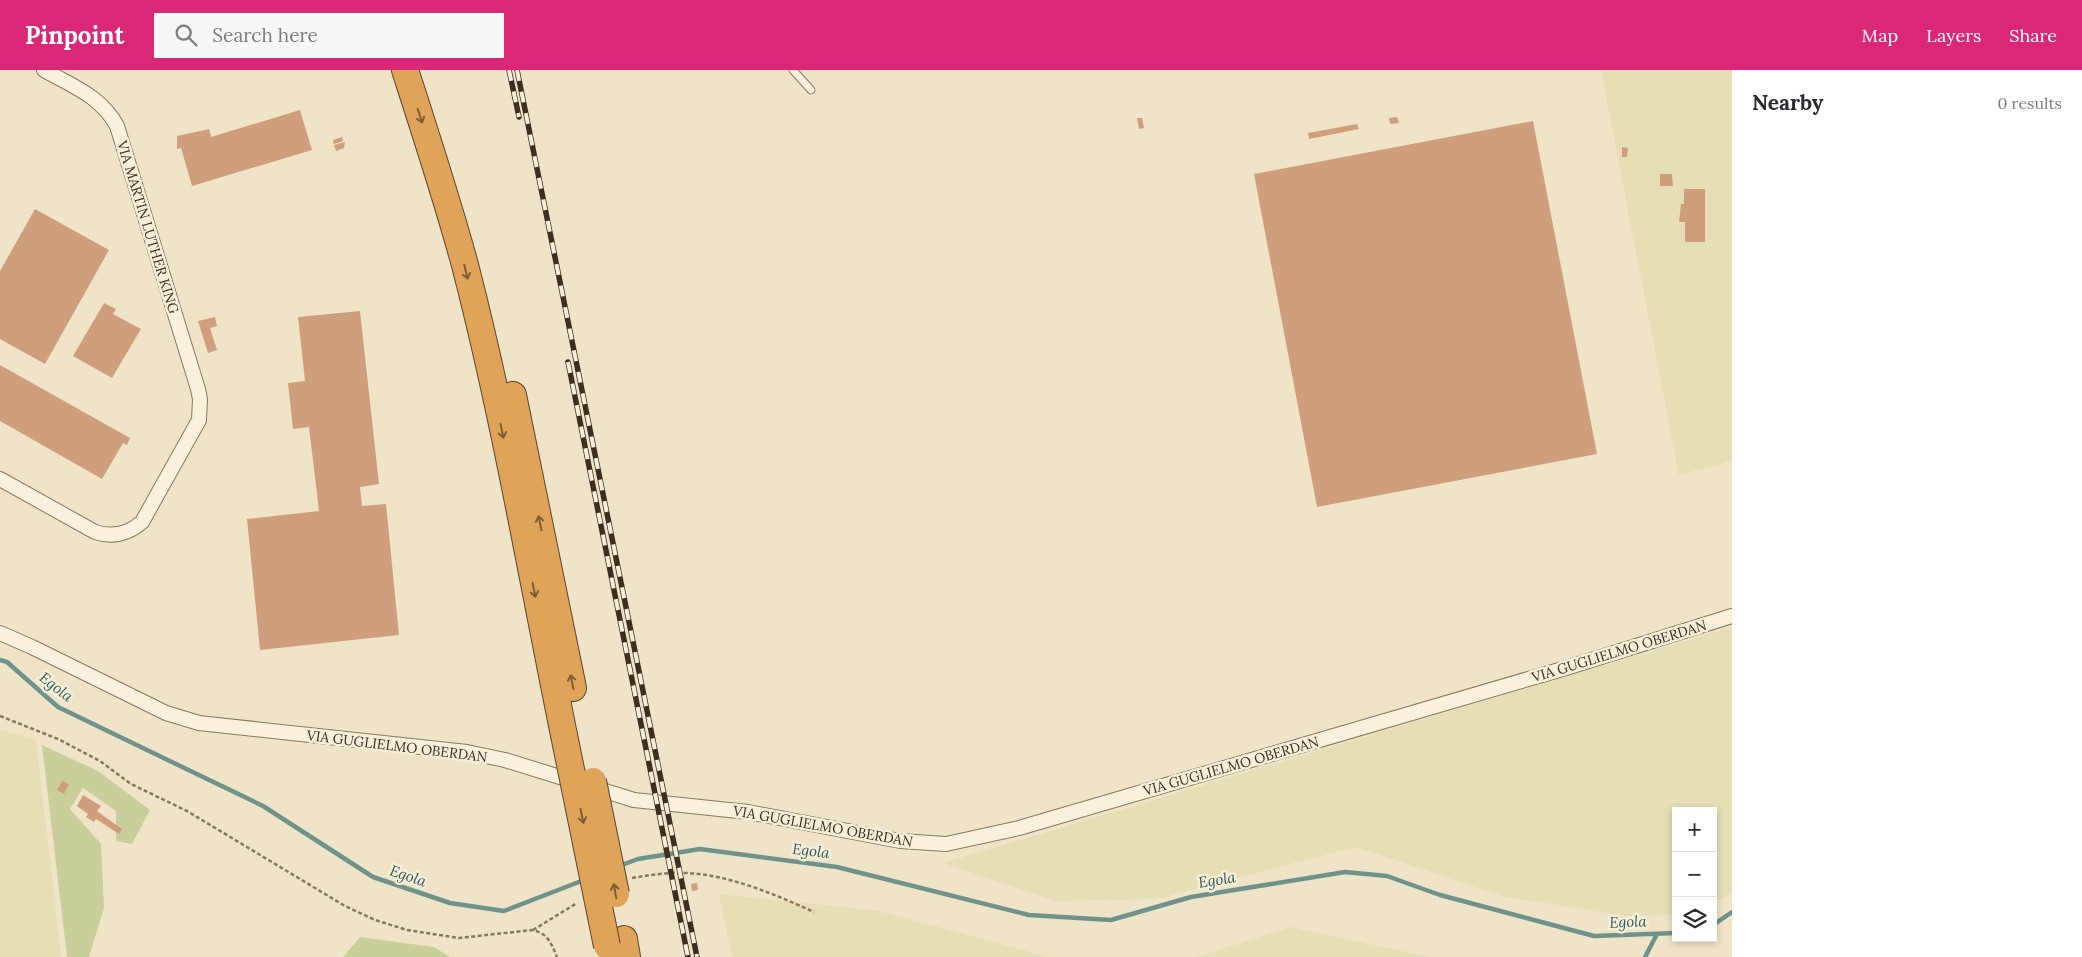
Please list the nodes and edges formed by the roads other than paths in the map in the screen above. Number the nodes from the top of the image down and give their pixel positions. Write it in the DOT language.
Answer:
graph roads {
  1 [pos="44,70"];
  2 [pos="405,70"];
  3 [pos="424,70"];
  4 [pos="793,70"];
  5 [pos="811,90"];
  6 [pos="0,479"];
  7 [pos="1732,616"];
  8 [pos="0,633"];
  9 [pos="573,732"];
  10 [pos="617,950"];
  1 -- 6 [label="street, VIA MARTIN LUTHER KING"];
  2 -- 9 [label="highway, one-way"];
  9 -- 3 [label="highway, one-way"];
  4 -- 5 [label="lane"];
  7 -- 8 [label="street, VIA GUGLIELMO OBERDAN"];
  9 -- 10 [label="highway, bridge"];
}
